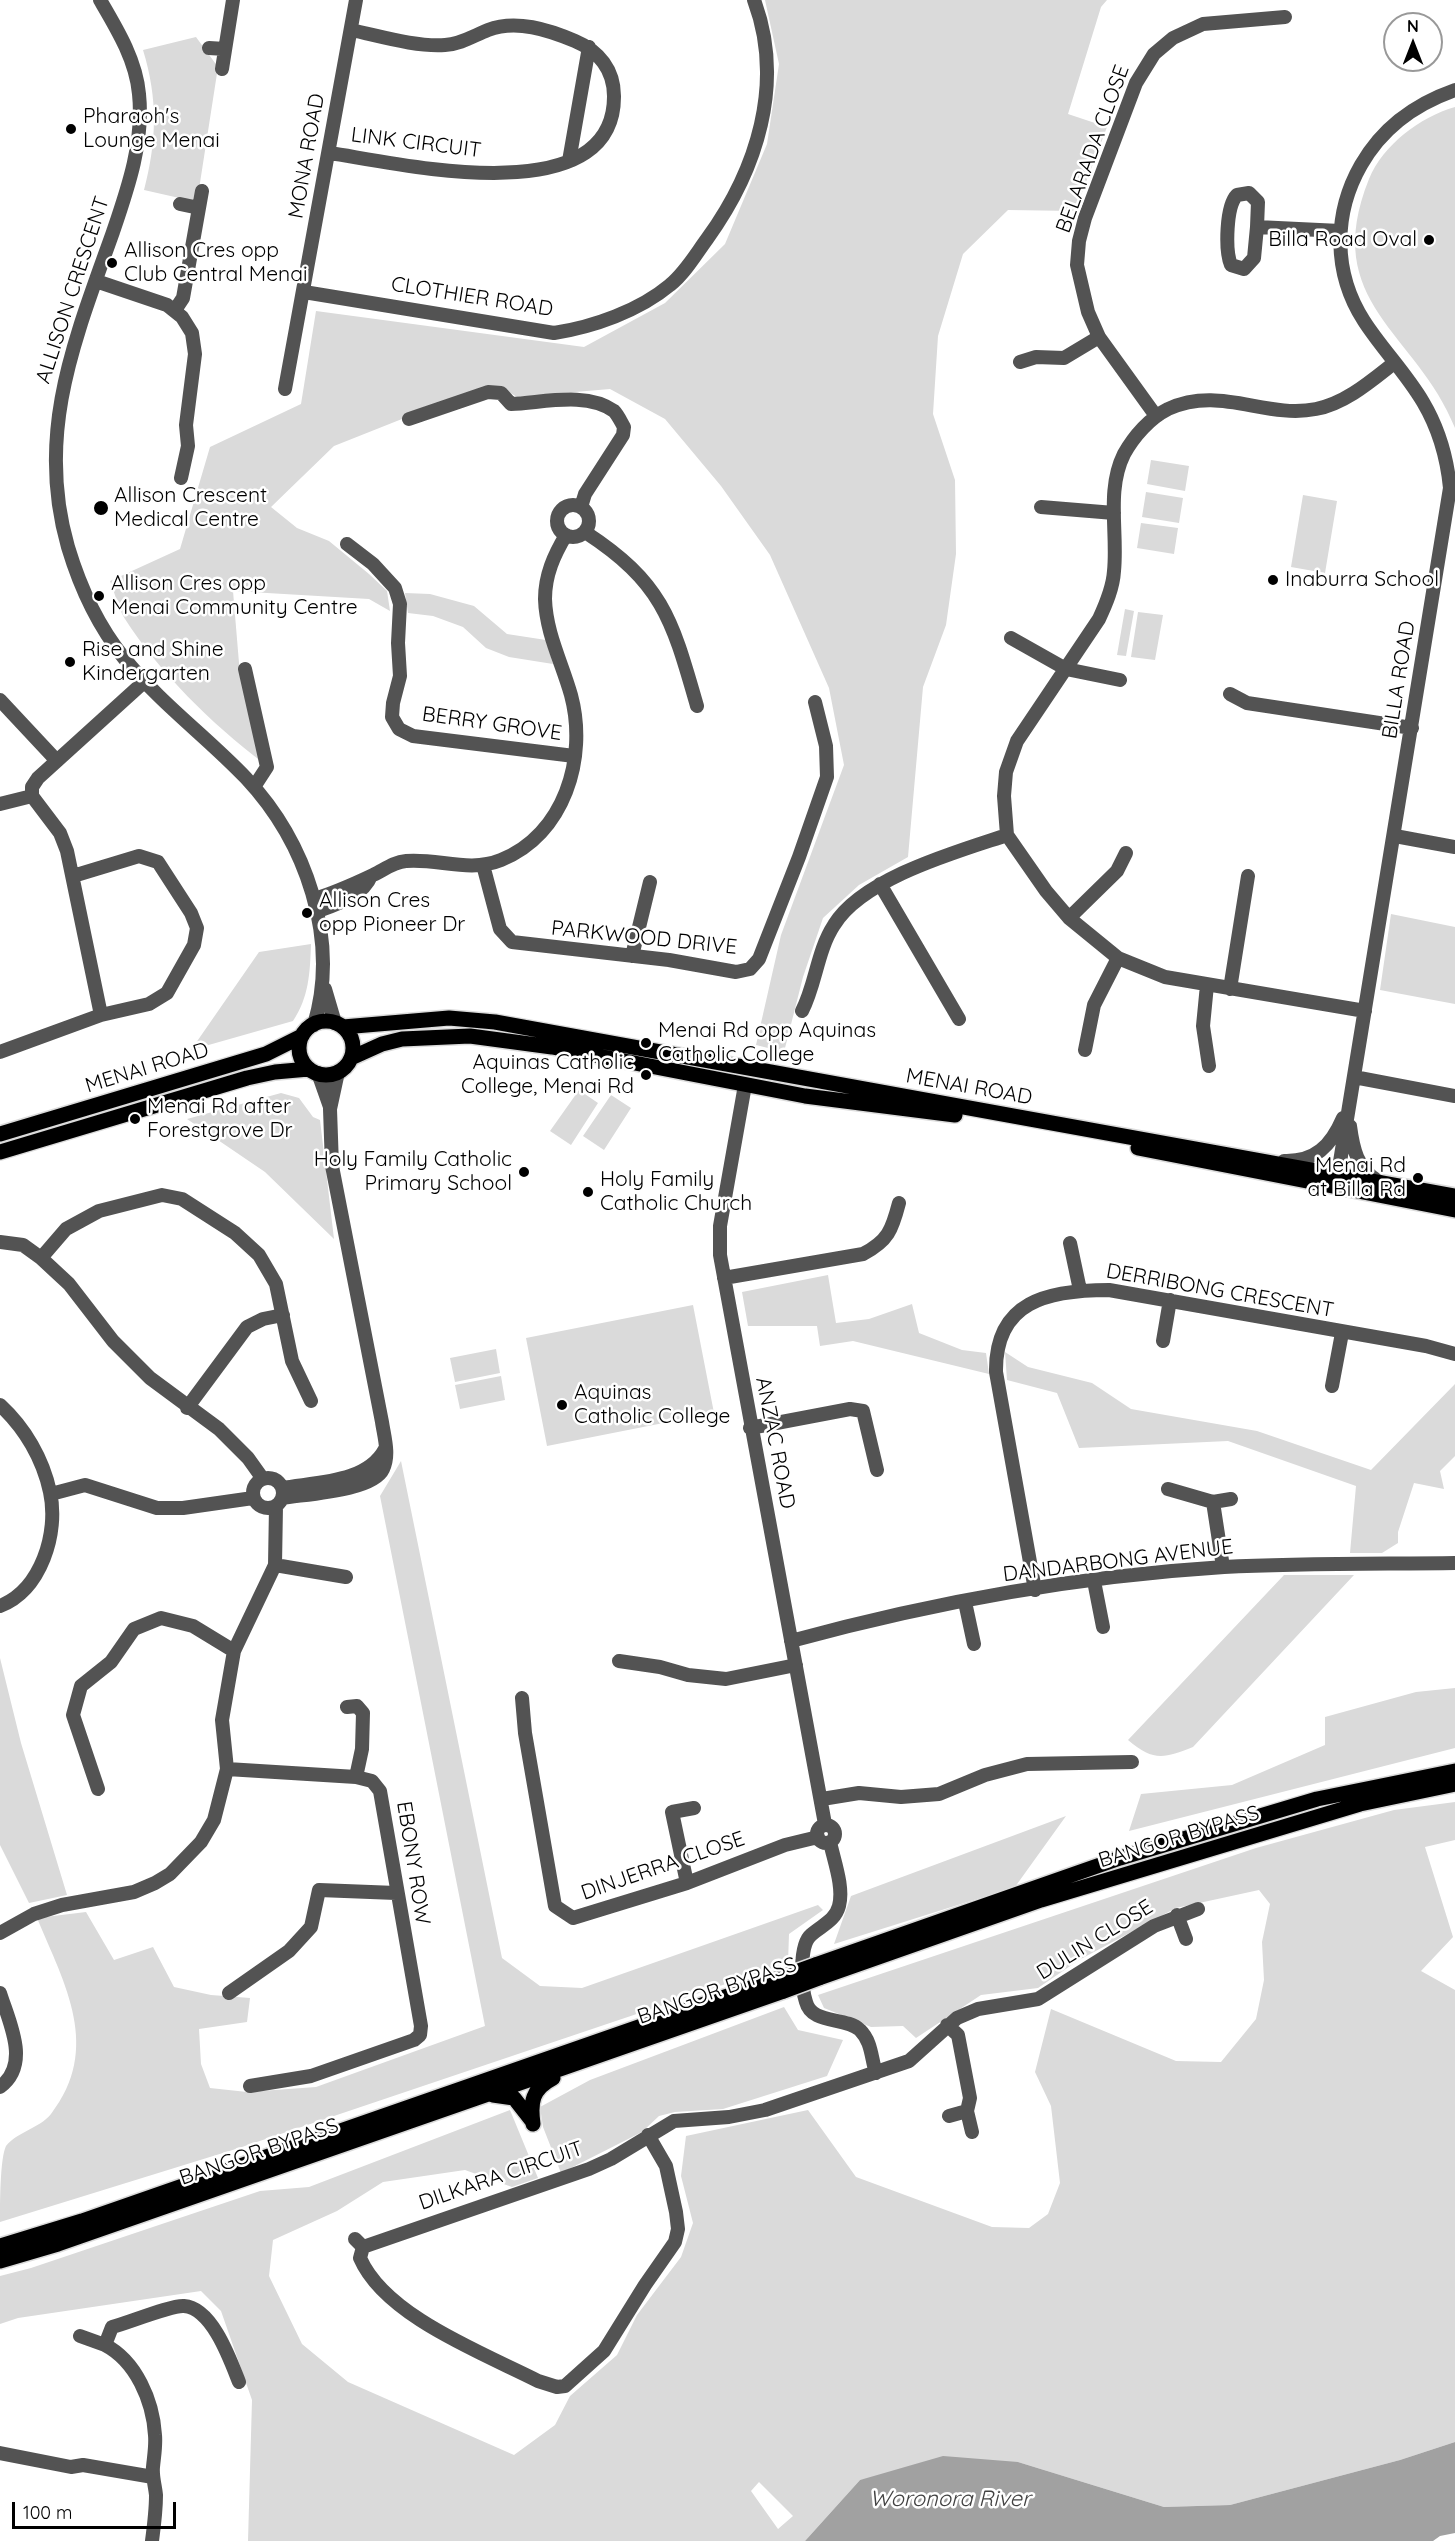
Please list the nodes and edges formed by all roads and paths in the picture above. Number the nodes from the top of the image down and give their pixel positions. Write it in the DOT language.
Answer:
graph roads {
  1 [pos="100,0"];
  2 [pos="233,0"];
  3 [pos="356,0"];
  4 [pos="754,0"];
  5 [pos="1285,17"];
  6 [pos="351,30"];
  7 [pos="589,47"];
  8 [pos="209,48"];
  9 [pos="225,49"];
  10 [pos="222,69"];
  11 [pos="1455,90"];
  12 [pos="330,153"];
  13 [pos="569,161"];
  14 [pos="202,191"];
  15 [pos="180,204"];
  16 [pos="199,208"];
  17 [pos="1257,227"];
  18 [pos="1340,231"];
  19 [pos="96,281"];
  20 [pos="304,292"];
  21 [pos="175,310"];
  22 [pos="1099,337"];
  23 [pos="1020,362"];
  24 [pos="1394,363"];
  25 [pos="285,389"];
  26 [pos="1156,416"];
  27 [pos="409,419"];
  28 [pos="181,478"];
  29 [pos="1453,488"];
  30 [pos="581,507"];
  31 [pos="1041,507"];
  32 [pos="1114,513"];
  33 [pos="585,532"];
  34 [pos="566,535"];
  35 [pos="346,544"];
  36 [pos="1011,638"];
  37 [pos="245,669"];
  38 [pos="1066,669"];
  39 [pos="1120,680"];
  40 [pos="145,681"];
  41 [pos="1230,694"];
  42 [pos="0,700"];
  43 [pos="815,702"];
  44 [pos="697,706"];
  45 [pos="1412,728"];
  46 [pos="574,756"];
  47 [pos="57,761"];
  48 [pos="254,786"];
  49 [pos="32,796"];
  50 [pos="0,804"];
  51 [pos="1007,835"];
  52 [pos="1395,836"];
  53 [pos="1455,847"];
  54 [pos="1126,853"];
  55 [pos="483,865"];
  56 [pos="73,876"];
  57 [pos="1248,876"];
  58 [pos="650,882"];
  59 [pos="880,884"];
  60 [pos="316,905"];
  61 [pos="1068,918"];
  62 [pos="632,956"];
  63 [pos="1118,958"];
  64 [pos="323,984"];
  65 [pos="1207,985"];
  66 [pos="1230,989"];
  67 [pos="802,1011"];
  68 [pos="1365,1011"];
  69 [pos="101,1015"];
  70 [pos="959,1018"];
  71 [pos="314,1025"];
  72 [pos="339,1025"];
  73 [pos="302,1036"];
  74 [pos="1085,1050"];
  75 [pos="0,1052"];
  76 [pos="351,1058"];
  77 [pos="1209,1066"];
  78 [pos="749,1068"];
  79 [pos="314,1071"];
  80 [pos="338,1072"];
  81 [pos="1353,1077"];
  82 [pos="745,1085"];
  83 [pos="1350,1094"];
  84 [pos="1455,1096"];
  85 [pos="330,1109"];
  86 [pos="0,1134"];
  87 [pos="0,1152"];
  88 [pos="1252,1159"];
  89 [pos="1338,1174"];
  90 [pos="1294,1178"];
  91 [pos="1378,1181"];
  92 [pos="1455,1196"];
  93 [pos="1388,1197"];
  94 [pos="899,1203"];
  95 [pos="1455,1210"];
  96 [pos="0,1242"];
  97 [pos="1070,1243"];
  98 [pos="41,1258"];
  99 [pos="724,1278"];
  100 [pos="1080,1290"];
  101 [pos="1170,1300"];
  102 [pos="283,1315"];
  103 [pos="1342,1333"];
  104 [pos="1163,1341"];
  105 [pos="1455,1354"];
  106 [pos="1332,1386"];
  107 [pos="311,1401"];
  108 [pos="0,1405"];
  109 [pos="187,1408"];
  110 [pos="750,1428"];
  111 [pos="877,1470"];
  112 [pos="263,1479"];
  113 [pos="1168,1490"];
  114 [pos="51,1494"];
  115 [pos="253,1498"];
  116 [pos="280,1498"];
  117 [pos="1231,1499"];
  118 [pos="1213,1502"];
  119 [pos="1455,1563"];
  120 [pos="275,1565"];
  121 [pos="1223,1567"];
  122 [pos="346,1577"];
  123 [pos="1094,1581"];
  124 [pos="1035,1590"];
  125 [pos="964,1602"];
  126 [pos="0,1606"];
  127 [pos="1102,1627"];
  128 [pos="791,1641"];
  129 [pos="974,1644"];
  130 [pos="234,1651"];
  131 [pos="619,1661"];
  132 [pos="796,1665"];
  133 [pos="522,1698"];
  134 [pos="347,1707"];
  135 [pos="1132,1762"];
  136 [pos="227,1769"];
  137 [pos="1455,1772"];
  138 [pos="356,1778"];
  139 [pos="1455,1784"];
  140 [pos="98,1789"];
  141 [pos="822,1799"];
  142 [pos="694,1808"];
  143 [pos="824,1840"];
  144 [pos="687,1883"];
  145 [pos="396,1893"];
  146 [pos="1198,1909"];
  147 [pos="1177,1915"];
  148 [pos="0,1933"];
  149 [pos="1186,1939"];
  150 [pos="817,1972"];
  151 [pos="781,1985"];
  152 [pos="0,1993"];
  153 [pos="229,1993"];
  154 [pos="947,2025"];
  155 [pos="590,2058"];
  156 [pos="876,2073"];
  157 [pos="250,2086"];
  158 [pos="0,2087"];
  159 [pos="489,2095"];
  160 [pos="967,2111"];
  161 [pos="950,2116"];
  162 [pos="972,2132"];
  163 [pos="648,2135"];
  164 [pos="0,2246"];
  165 [pos="0,2261"];
  166 [pos="80,2336"];
  167 [pos="105,2345"];
  168 [pos="238,2382"];
  169 [pos="0,2453"];
  170 [pos="153,2477"];
  171 [pos="152,2541"];
  1 -- 19 [label="street, ALLISON CRESCENT"];
  2 -- 9 [label="street"];
  3 -- 6 [label="street, MONA ROAD"];
  4 -- 20 [label="street, CLOTHIER ROAD"];
  5 -- 22 [label="street, BELARADA CLOSE"];
  6 -- 7 [label="street, LINK CIRCUIT"];
  6 -- 12 [label="street, MONA ROAD"];
  7 -- 13 [label="street"];
  7 -- 13 [label="street, LINK CIRCUIT"];
  8 -- 9 [label="street"];
  9 -- 10 [label="street"];
  11 -- 18 [label="street, BILLA ROAD"];
  12 -- 13 [label="street, LINK CIRCUIT"];
  12 -- 20 [label="street, MONA ROAD"];
  14 -- 16 [label="street"];
  15 -- 16 [label="street"];
  16 -- 21 [label="street"];
  17 -- 17 [label="street"];
  17 -- 18 [label="street"];
  18 -- 24 [label="street, BILLA ROAD"];
  19 -- 21 [label="street"];
  19 -- 40 [label="street, ALLISON CRESCENT"];
  20 -- 25 [label="street, MONA ROAD"];
  21 -- 28 [label="street"];
  22 -- 23 [label="street"];
  22 -- 26 [label="street, BELARADA CLOSE"];
  24 -- 26 [label="street"];
  24 -- 29 [label="street, BILLA ROAD"];
  26 -- 32 [label="street"];
  27 -- 30 [label="street"];
  29 -- 45 [label="street, BILLA ROAD"];
  30 -- 33 [label="street"];
  30 -- 34 [label="street"];
  31 -- 32 [label="street"];
  32 -- 38 [label="street"];
  33 -- 34 [label="street"];
  33 -- 44 [label="street"];
  34 -- 46 [label="street"];
  35 -- 46 [label="street, BERRY GROVE"];
  36 -- 38 [label="street"];
  37 -- 48 [label="street"];
  38 -- 39 [label="street"];
  38 -- 51 [label="street"];
  40 -- 47 [label="street"];
  40 -- 48 [label="street, ALLISON CRESCENT"];
  41 -- 45 [label="street"];
  42 -- 47 [label="street"];
  43 -- 62 [label="street, PARKWOOD DRIVE"];
  45 -- 52 [label="street, BILLA ROAD"];
  46 -- 55 [label="street"];
  47 -- 49 [label="street"];
  48 -- 60 [label="street, ALLISON CRESCENT"];
  49 -- 50 [label="street"];
  49 -- 56 [label="street"];
  51 -- 59 [label="street"];
  51 -- 61 [label="street"];
  52 -- 53 [label="street"];
  52 -- 68 [label="street, BILLA ROAD"];
  54 -- 61 [label="street"];
  55 -- 60 [label="street"];
  55 -- 62 [label="street, PARKWOOD DRIVE"];
  56 -- 69 [label="street"];
  56 -- 69 [label="street"];
  57 -- 66 [label="street"];
  58 -- 62 [label="street"];
  59 -- 67 [label="street"];
  59 -- 70 [label="street"];
  60 -- 64 [label="street, ALLISON CRESCENT"];
  61 -- 63 [label="street"];
  63 -- 65 [label="street"];
  63 -- 74 [label="street"];
  64 -- 71 [label="street"];
  64 -- 72 [label="street"];
  65 -- 66 [label="street"];
  65 -- 77 [label="street"];
  66 -- 68 [label="street"];
  68 -- 81 [label="street, BILLA ROAD"];
  69 -- 75 [label="street"];
  71 -- 72 [label="main road"];
  71 -- 73 [label="main road"];
  72 -- 76 [label="main road"];
  72 -- 78 [label="main road, MENAI ROAD"];
  73 -- 79 [label="main road"];
  73 -- 86 [label="main road, MENAI ROAD"];
  76 -- 80 [label="main road"];
  76 -- 82 [label="main road, MENAI ROAD"];
  78 -- 82 [label="main road, ANZAC ROAD"];
  78 -- 88 [label="main road, MENAI ROAD"];
  79 -- 80 [label="main road"];
  79 -- 85 [label="street"];
  79 -- 87 [label="main road, MENAI ROAD"];
  80 -- 85 [label="street"];
  81 -- 83 [label="street, BILLA ROAD"];
  81 -- 84 [label="street"];
  82 -- 90 [label="main road, MENAI ROAD"];
  82 -- 99 [label="street, ANZAC ROAD"];
  83 -- 88 [label="street"];
  83 -- 89 [label="street, BILLA ROAD"];
  83 -- 91 [label="street"];
  85 -- 116 [label="street"];
  88 -- 89 [label="main road, MENAI ROAD"];
  89 -- 90 [label="main road, MENAI ROAD"];
  89 -- 91 [label="main road, MENAI ROAD"];
  89 -- 93 [label="main road, MENAI ROAD"];
  90 -- 93 [label="main road, MENAI ROAD"];
  91 -- 92 [label="main road, MENAI ROAD"];
  93 -- 95 [label="main road, MENAI ROAD"];
  94 -- 99 [label="street"];
  96 -- 98 [label="street"];
  97 -- 100 [label="street"];
  98 -- 102 [label="street"];
  98 -- 109 [label="street"];
  99 -- 110 [label="street, ANZAC ROAD"];
  100 -- 101 [label="street, DERRIBONG CRESCENT"];
  100 -- 124 [label="street, DERRIBONG CRESCENT"];
  101 -- 103 [label="street, DERRIBONG CRESCENT"];
  101 -- 104 [label="street"];
  102 -- 107 [label="street"];
  102 -- 109 [label="street"];
  103 -- 105 [label="street, DERRIBONG CRESCENT"];
  103 -- 106 [label="street"];
  108 -- 114 [label="street"];
  109 -- 112 [label="street"];
  110 -- 111 [label="street"];
  110 -- 128 [label="street, ANZAC ROAD"];
  112 -- 115 [label="street"];
  112 -- 116 [label="street"];
  113 -- 118 [label="street"];
  114 -- 115 [label="street"];
  114 -- 126 [label="street"];
  115 -- 116 [label="street"];
  116 -- 120 [label="street"];
  117 -- 118 [label="street"];
  118 -- 121 [label="street"];
  119 -- 121 [label="street, DANDARBONG AVENUE"];
  120 -- 122 [label="street"];
  120 -- 130 [label="street"];
  121 -- 123 [label="street, DANDARBONG AVENUE"];
  123 -- 124 [label="street, DANDARBONG AVENUE"];
  123 -- 127 [label="street"];
  124 -- 125 [label="street, DANDARBONG AVENUE"];
  125 -- 128 [label="street, DANDARBONG AVENUE"];
  125 -- 129 [label="street"];
  128 -- 132 [label="street, ANZAC ROAD"];
  130 -- 136 [label="street"];
  130 -- 140 [label="street"];
  131 -- 132 [label="street"];
  132 -- 141 [label="street, ANZAC ROAD"];
  133 -- 144 [label="street, DINJERRA CLOSE"];
  134 -- 138 [label="street"];
  135 -- 141 [label="street"];
  136 -- 138 [label="street, EBONY ROW"];
  136 -- 148 [label="street"];
  137 -- 150 [label="main road, BANGOR BYPASS"];
  138 -- 145 [label="street, EBONY ROW"];
  139 -- 150 [label="main road, BANGOR BYPASS"];
  141 -- 143 [label="street, ANZAC ROAD"];
  142 -- 144 [label="street"];
  143 -- 144 [label="street, DINJERRA CLOSE"];
  143 -- 156 [label="street"];
  145 -- 153 [label="street"];
  145 -- 157 [label="street, EBONY ROW"];
  146 -- 147 [label="street, DULIN CLOSE"];
  147 -- 149 [label="street, DULIN CLOSE"];
  147 -- 154 [label="street, DULIN CLOSE"];
  150 -- 151 [label="main road, BANGOR BYPASS, bridge"];
  151 -- 155 [label="main road, BANGOR BYPASS"];
  151 -- 164 [label="main road, BANGOR BYPASS"];
  152 -- 158 [label="street"];
  154 -- 156 [label="street, DULIN CLOSE"];
  154 -- 160 [label="street"];
  155 -- 159 [label="main road, BANGOR BYPASS"];
  155 -- 159 [label="main road"];
  156 -- 163 [label="street, DILKARA CIRCUIT"];
  159 -- 165 [label="main road, BANGOR BYPASS"];
  160 -- 161 [label="street"];
  160 -- 162 [label="street"];
  163 -- 163 [label="street, DILKARA CIRCUIT"];
  166 -- 167 [label="street"];
  167 -- 168 [label="street"];
  167 -- 170 [label="street"];
  169 -- 170 [label="street"];
  170 -- 171 [label="street"];
}
